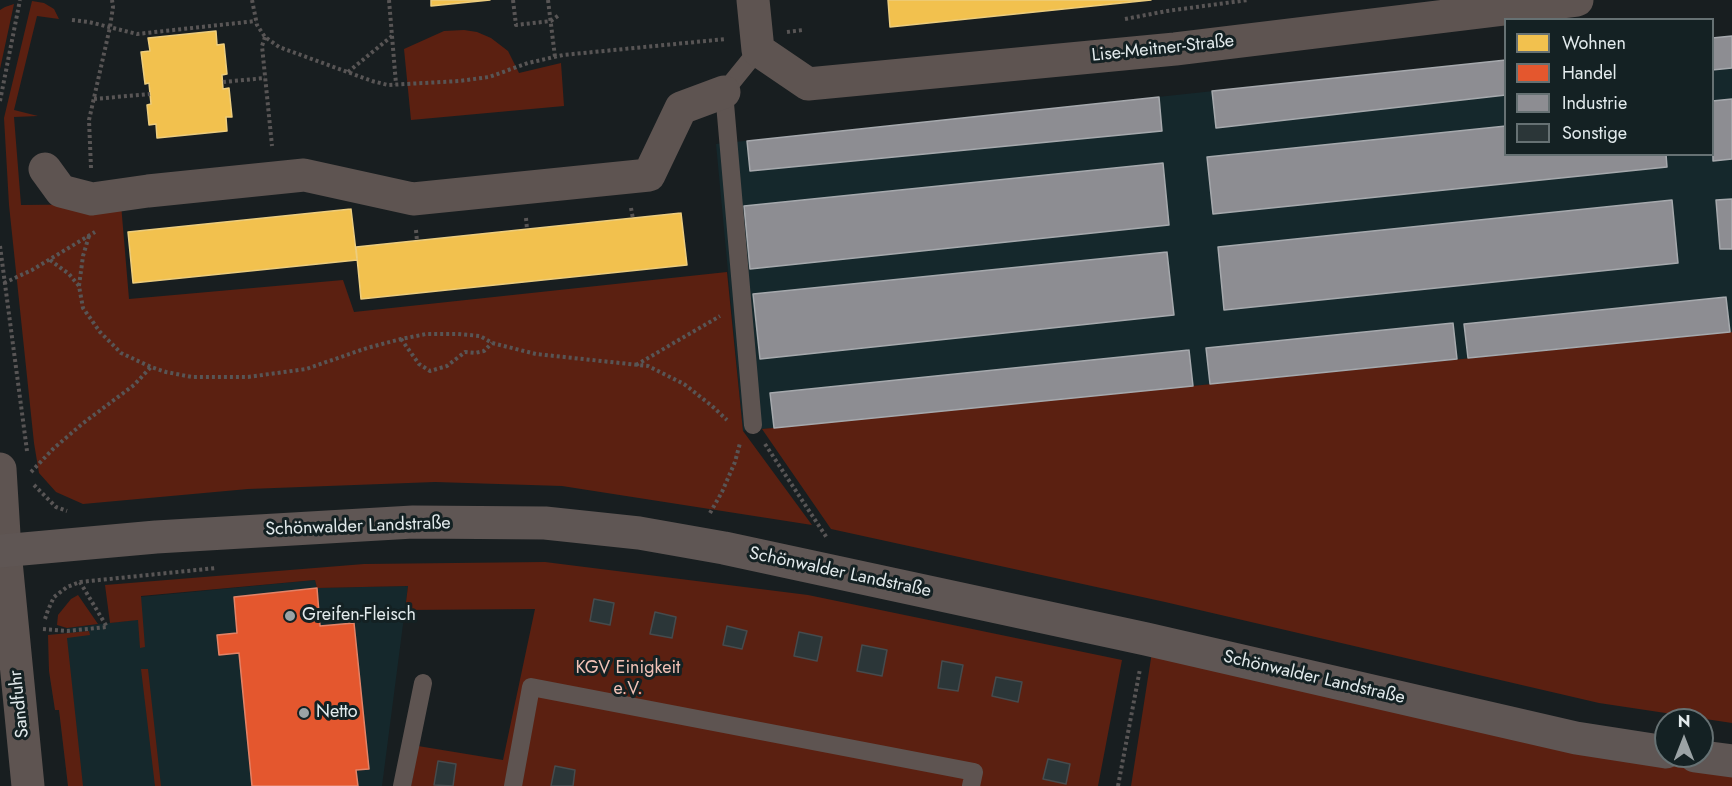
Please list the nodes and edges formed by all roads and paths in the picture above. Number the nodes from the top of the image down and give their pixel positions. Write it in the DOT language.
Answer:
graph roads {
  1 [pos="20,0"];
  2 [pos="112,0"];
  3 [pos="252,0"];
  4 [pos="389,0"];
  5 [pos="513,0"];
  6 [pos="548,0"];
  7 [pos="753,0"];
  8 [pos="1577,0"];
  9 [pos="559,15"];
  10 [pos="72,20"];
  11 [pos="256,21"];
  12 [pos="551,21"];
  13 [pos="110,27"];
  14 [pos="802,30"];
  15 [pos="392,36"];
  16 [pos="265,37"];
  17 [pos="757,43"];
  18 [pos="555,57"];
  19 [pos="347,72"];
  20 [pos="265,78"];
  21 [pos="223,82"];
  22 [pos="396,84"];
  23 [pos="724,92"];
  24 [pos="150,94"];
  25 [pos="94,99"];
  26 [pos="0,101"];
  27 [pos="45,169"];
  28 [pos="276,178"];
  29 [pos="92,199"];
  30 [pos="96,231"];
  31 [pos="90,235"];
  32 [pos="0,246"];
  33 [pos="50,260"];
  34 [pos="4,283"];
  35 [pos="79,286"];
  36 [pos="742,305"];
  37 [pos="401,339"];
  38 [pos="492,343"];
  39 [pos="636,365"];
  40 [pos="151,367"];
  41 [pos="732,426"];
  42 [pos="747,430"];
  43 [pos="0,469"];
  44 [pos="32,484"];
  45 [pos="74,513"];
  46 [pos="707,518"];
  47 [pos="829,541"];
  48 [pos="3,551"];
  49 [pos="217,568"];
  50 [pos="80,582"];
  51 [pos="1146,639"];
  52 [pos="423,683"];
  53 [pos="1654,750"];
  54 [pos="1714,759"];
  55 [pos="1732,761"];
  56 [pos="28,786"];
  57 [pos="402,786"];
  58 [pos="513,786"];
  59 [pos="971,786"];
  60 [pos="1118,786"];
  1 -- 26 [label="path"];
  2 -- 13 [label="path"];
  3 -- 11 [label="path"];
  4 -- 15 [label="path"];
  5 -- 12 [label="path"];
  6 -- 12 [label="path"];
  7 -- 17 [label="street"];
  8 -- 17 [label="street, Lise-Meitner-Straße"];
  9 -- 12 [label="path"];
  10 -- 13 [label="path"];
  11 -- 13 [label="path"];
  11 -- 16 [label="path"];
  12 -- 18 [label="path"];
  13 -- 25 [label="path"];
  14 -- 17 [label="path"];
  15 -- 19 [label="path"];
  15 -- 22 [label="path"];
  16 -- 19 [label="path"];
  16 -- 20 [label="path"];
  17 -- 18 [label="path"];
  17 -- 23 [label="lane"];
  18 -- 22 [label="path"];
  19 -- 22 [label="path"];
  20 -- 21 [label="path"];
  20 -- 28 [label="path"];
  23 -- 28 [label="street"];
  23 -- 36 [label="lane"];
  24 -- 25 [label="path"];
  25 -- 29 [label="path"];
  27 -- 29 [label="street"];
  28 -- 29 [label="street"];
  30 -- 31 [label="path"];
  31 -- 33 [label="path"];
  31 -- 35 [label="path"];
  32 -- 34 [label="path"];
  33 -- 34 [label="path"];
  33 -- 35 [label="path"];
  34 -- 40 [label="path"];
  35 -- 40 [label="path"];
  36 -- 39 [label="path"];
  36 -- 42 [label="lane"];
  37 -- 38 [label="path"];
  37 -- 38 [label="path"];
  37 -- 40 [label="path"];
  38 -- 39 [label="path"];
  39 -- 41 [label="path"];
  42 -- 46 [label="path"];
  42 -- 47 [label="path"];
  43 -- 48 [label="street, Sandfuhr"];
  44 -- 45 [label="path"];
  48 -- 51 [label="main road, Schönwalder Landstraße"];
  48 -- 56 [label="street, Sandfuhr"];
  49 -- 50 [label="path"];
  50 -- 50 [label="path"];
  51 -- 53 [label="main road, Schönwalder Landstraße"];
  51 -- 60 [label="path"];
  52 -- 57 [label="lane"];
  54 -- 55 [label="main road"];
  58 -- 59 [label="lane"];
}
